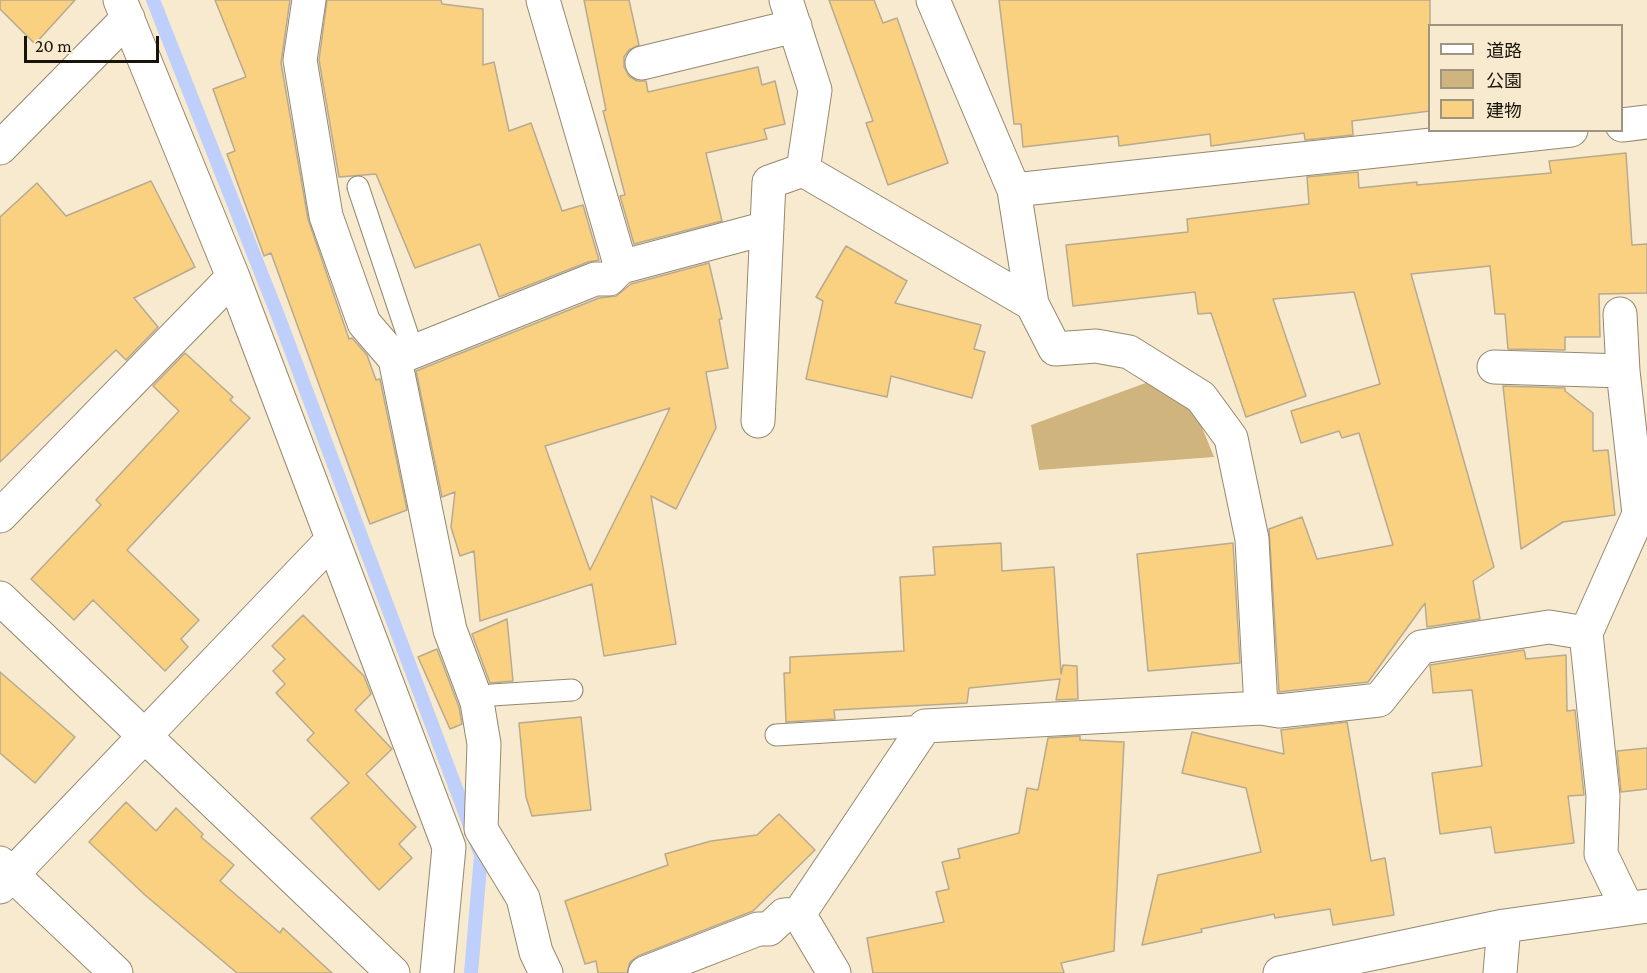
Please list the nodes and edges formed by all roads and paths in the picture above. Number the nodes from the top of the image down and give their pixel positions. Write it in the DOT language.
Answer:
graph roads {
  1 [pos="309,0"];
  2 [pos="543,0"];
  3 [pos="933,0"];
  4 [pos="124,9"];
  5 [pos="791,13"];
  6 [pos="642,63"];
  7 [pos="1647,122"];
  8 [pos="1623,125"];
  9 [pos="1552,132"];
  10 [pos="0,148"];
  11 [pos="803,170"];
  12 [pos="358,187"];
  13 [pos="1014,190"];
  14 [pos="767,228"];
  15 [pos="621,267"];
  16 [pos="232,277"];
  17 [pos="1032,304"];
  18 [pos="1620,314"];
  19 [pos="404,355"];
  20 [pos="1494,367"];
  21 [pos="1623,371"];
  22 [pos="758,421"];
  23 [pos="1643,513"];
  24 [pos="0,516"];
  25 [pos="332,540"];
  26 [pos="0,597"];
  27 [pos="1586,633"];
  28 [pos="572,690"];
  29 [pos="477,702"];
  30 [pos="1261,708"];
  31 [pos="925,726"];
  32 [pos="776,735"];
  33 [pos="144,736"];
  34 [pos="480,830"];
  35 [pos="449,847"];
  36 [pos="4,875"];
  37 [pos="1637,906"];
  38 [pos="799,914"];
  39 [pos="1504,927"];
  40 [pos="116,973"];
  41 [pos="393,973"];
  42 [pos="437,973"];
  43 [pos="546,973"];
  44 [pos="645,973"];
  45 [pos="834,973"];
  46 [pos="1280,973"];
  47 [pos="1500,973"];
  1 -- 19 [label="street"];
  2 -- 15 [label="street"];
  3 -- 13 [label="street"];
  4 -- 10 [label="street"];
  4 -- 16 [label="street"];
  5 -- 6 [label="street"];
  5 -- 11 [label="street"];
  7 -- 8 [label="street"];
  9 -- 13 [label="street"];
  11 -- 14 [label="street"];
  11 -- 17 [label="street"];
  12 -- 19 [label="lane"];
  13 -- 17 [label="street"];
  14 -- 15 [label="street"];
  14 -- 22 [label="street"];
  15 -- 19 [label="street"];
  16 -- 24 [label="street"];
  16 -- 25 [label="street"];
  17 -- 30 [label="street"];
  18 -- 21 [label="street"];
  19 -- 29 [label="street"];
  20 -- 21 [label="street"];
  21 -- 23 [label="street"];
  23 -- 27 [label="street"];
  25 -- 33 [label="street"];
  25 -- 35 [label="street"];
  26 -- 33 [label="street"];
  27 -- 30 [label="street"];
  27 -- 37 [label="street"];
  28 -- 29 [label="lane"];
  29 -- 34 [label="street"];
  30 -- 31 [label="street"];
  31 -- 32 [label="lane"];
  31 -- 38 [label="street"];
  33 -- 36 [label="street"];
  33 -- 41 [label="street"];
  34 -- 35 [label="street"];
  34 -- 43 [label="street"];
  35 -- 42 [label="street"];
  36 -- 40 [label="street"];
  37 -- 39 [label="street"];
  38 -- 44 [label="street"];
  38 -- 45 [label="street"];
  39 -- 46 [label="street"];
  39 -- 47 [label="street"];
}
